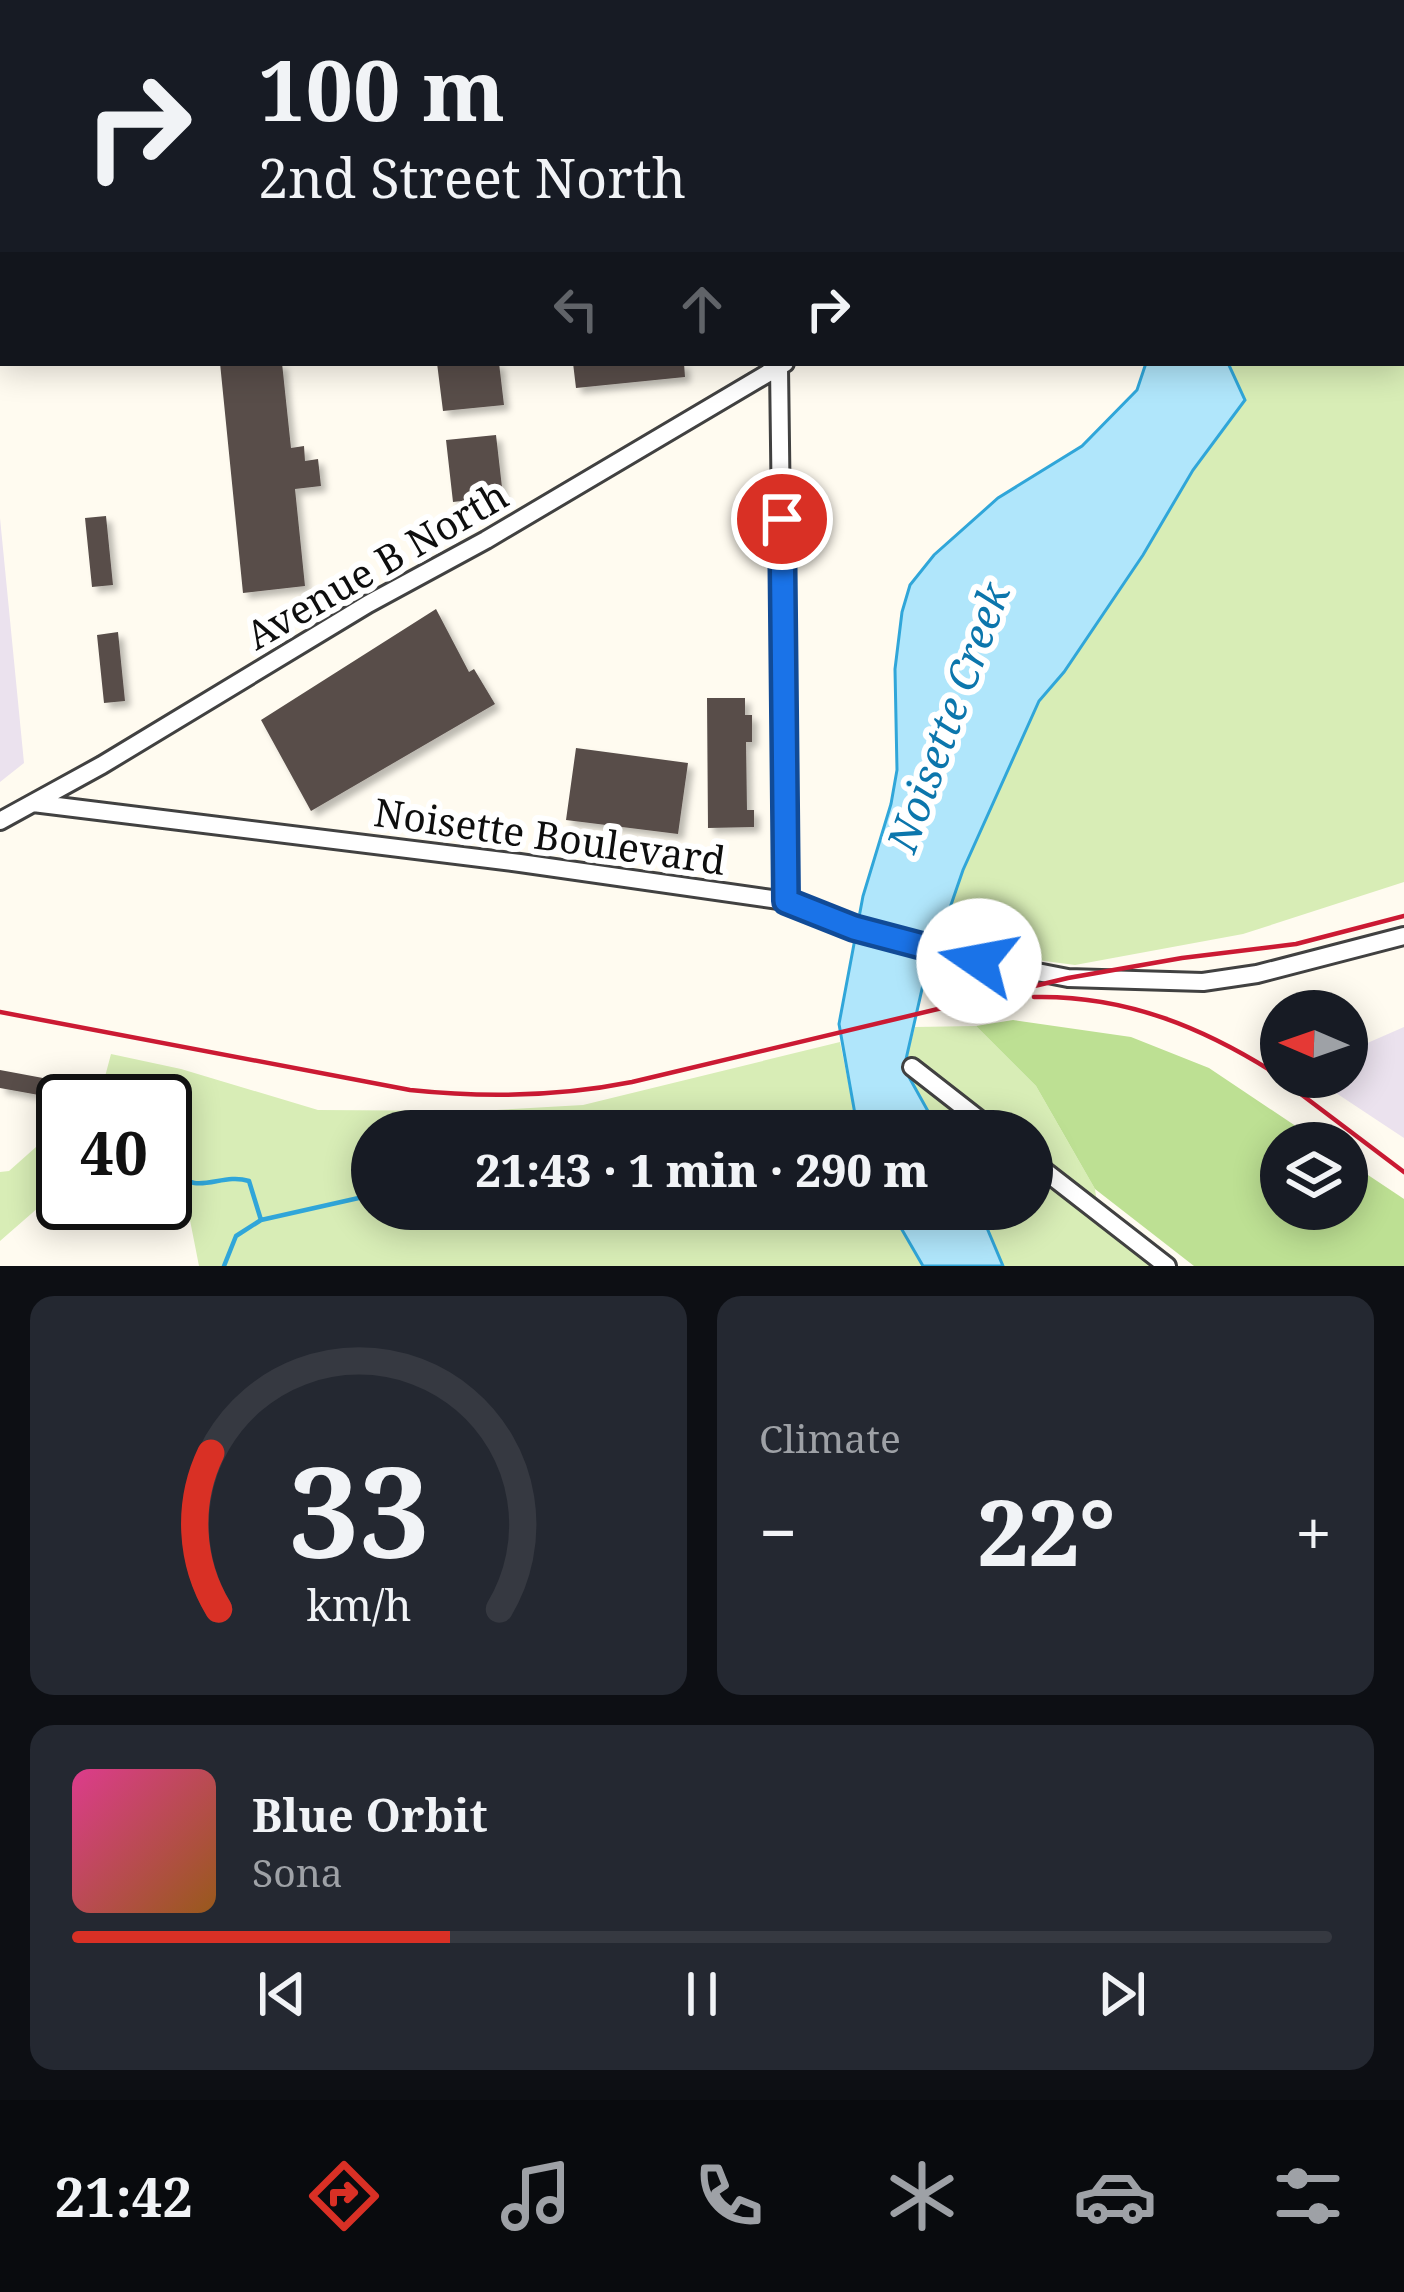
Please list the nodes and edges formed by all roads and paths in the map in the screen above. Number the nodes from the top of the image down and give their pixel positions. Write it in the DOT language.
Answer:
graph roads {
  1 [pos="780,366"];
  2 [pos="782,366"];
  3 [pos="33,803"];
  4 [pos="0,821"];
  5 [pos="786,901"];
  6 [pos="1404,937"];
  7 [pos="912,1067"];
  8 [pos="967,1110"];
  9 [pos="1053,1177"];
  10 [pos="1167,1266"];
  1 -- 3 [label="street, Avenue B North"];
  2 -- 5 [label="street"];
  3 -- 4 [label="street, Avenue B North"];
  3 -- 5 [label="street, Noisette Boulevard"];
  5 -- 6 [label="street, Noisette Boulevard"];
  7 -- 8 [label="street"];
  9 -- 10 [label="street"];
}
